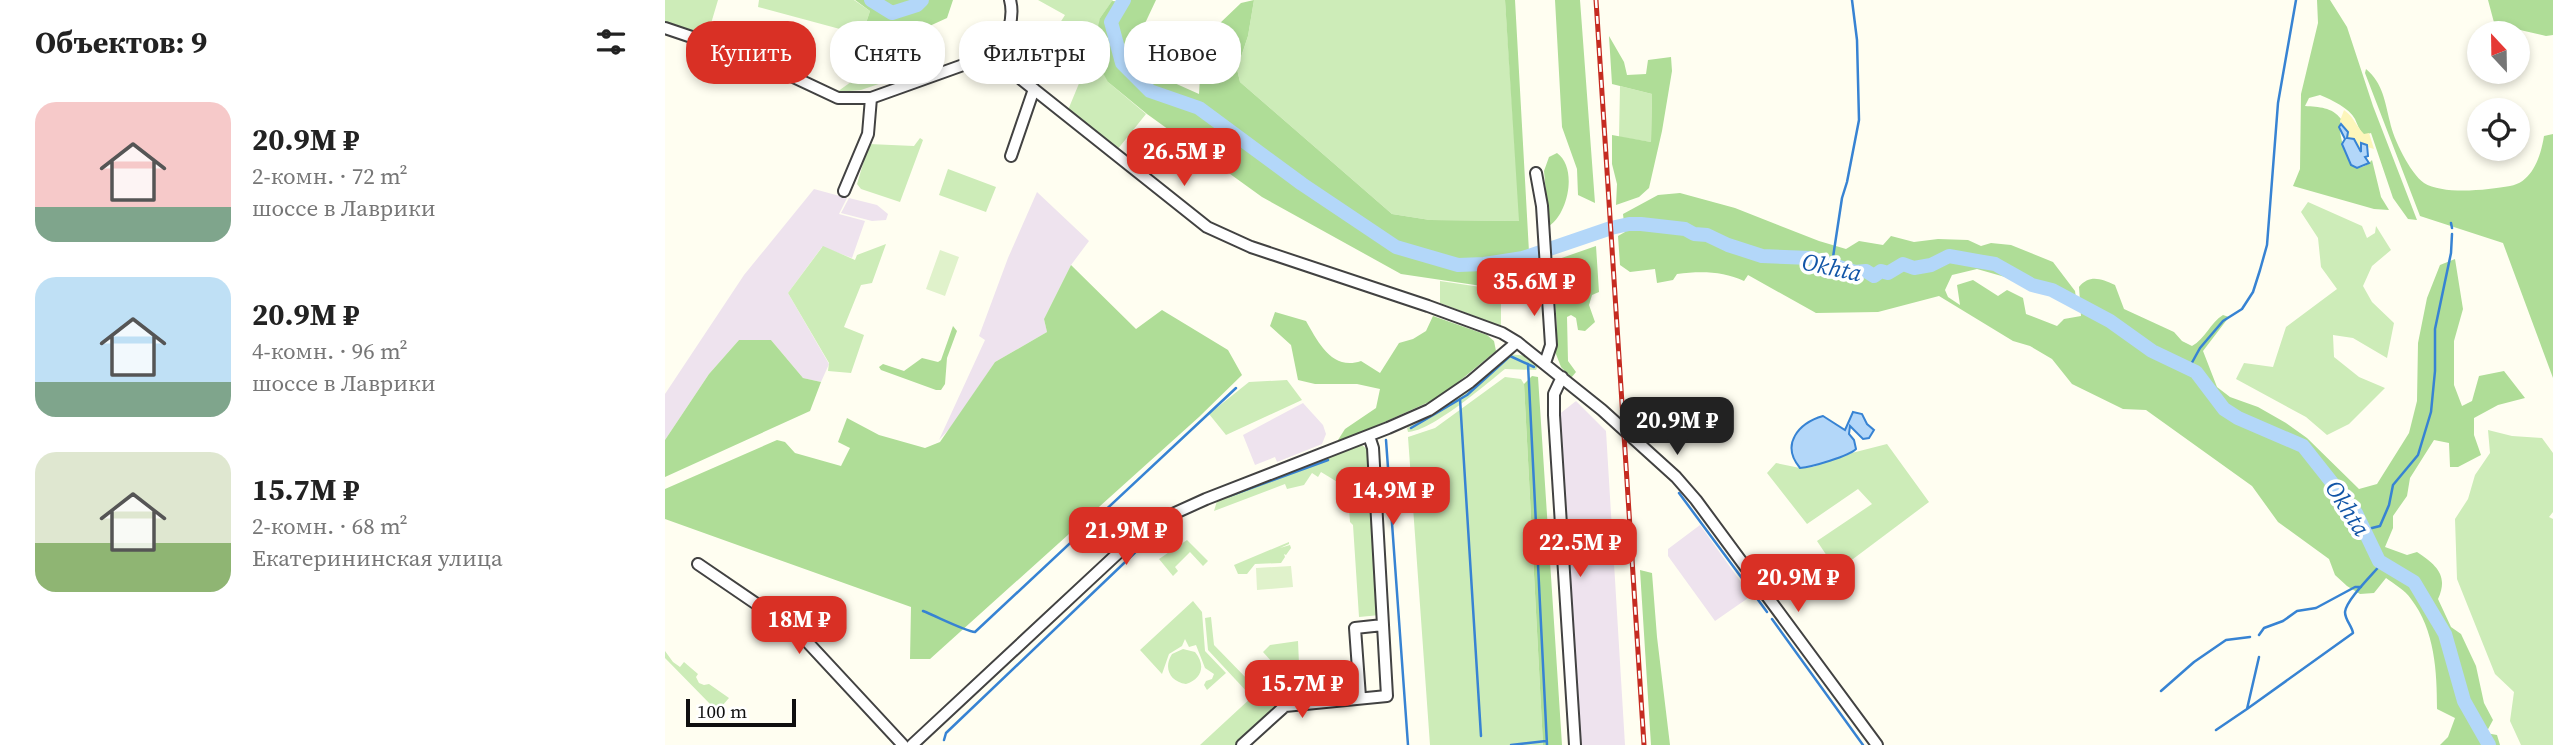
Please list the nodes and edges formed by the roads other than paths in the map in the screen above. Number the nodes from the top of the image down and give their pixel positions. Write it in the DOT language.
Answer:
graph roads {
  1 [pos="1010,0"];
  2 [pos="1010,21"];
  3 [pos="665,29"];
  4 [pos="959,67"];
  5 [pos="1027,84"];
  6 [pos="1034,89"];
  7 [pos="871,98"];
  8 [pos="1011,156"];
  9 [pos="1536,173"];
  10 [pos="844,191"];
  11 [pos="1517,342"];
  12 [pos="1545,363"];
  13 [pos="1562,377"];
  14 [pos="1369,436"];
  15 [pos="698,564"];
  16 [pos="1383,625"];
  17 [pos="1360,697"];
  18 [pos="904,745"];
  19 [pos="912,745"];
  20 [pos="1241,745"];
  21 [pos="1575,745"];
  22 [pos="1877,745"];
  1 -- 2 [label="street"];
  3 -- 7 [label="street"];
  4 -- 7 [label="street"];
  5 -- 6 [label="street"];
  6 -- 8 [label="street"];
  6 -- 11 [label="street"];
  7 -- 10 [label="street"];
  9 -- 12 [label="street"];
  11 -- 12 [label="street"];
  11 -- 14 [label="street"];
  12 -- 13 [label="street"];
  13 -- 21 [label="street"];
  13 -- 22 [label="street"];
  14 -- 16 [label="street"];
  14 -- 19 [label="street"];
  15 -- 18 [label="street"];
  16 -- 17 [label="street"];
  16 -- 17 [label="street"];
  17 -- 20 [label="street"];
}
